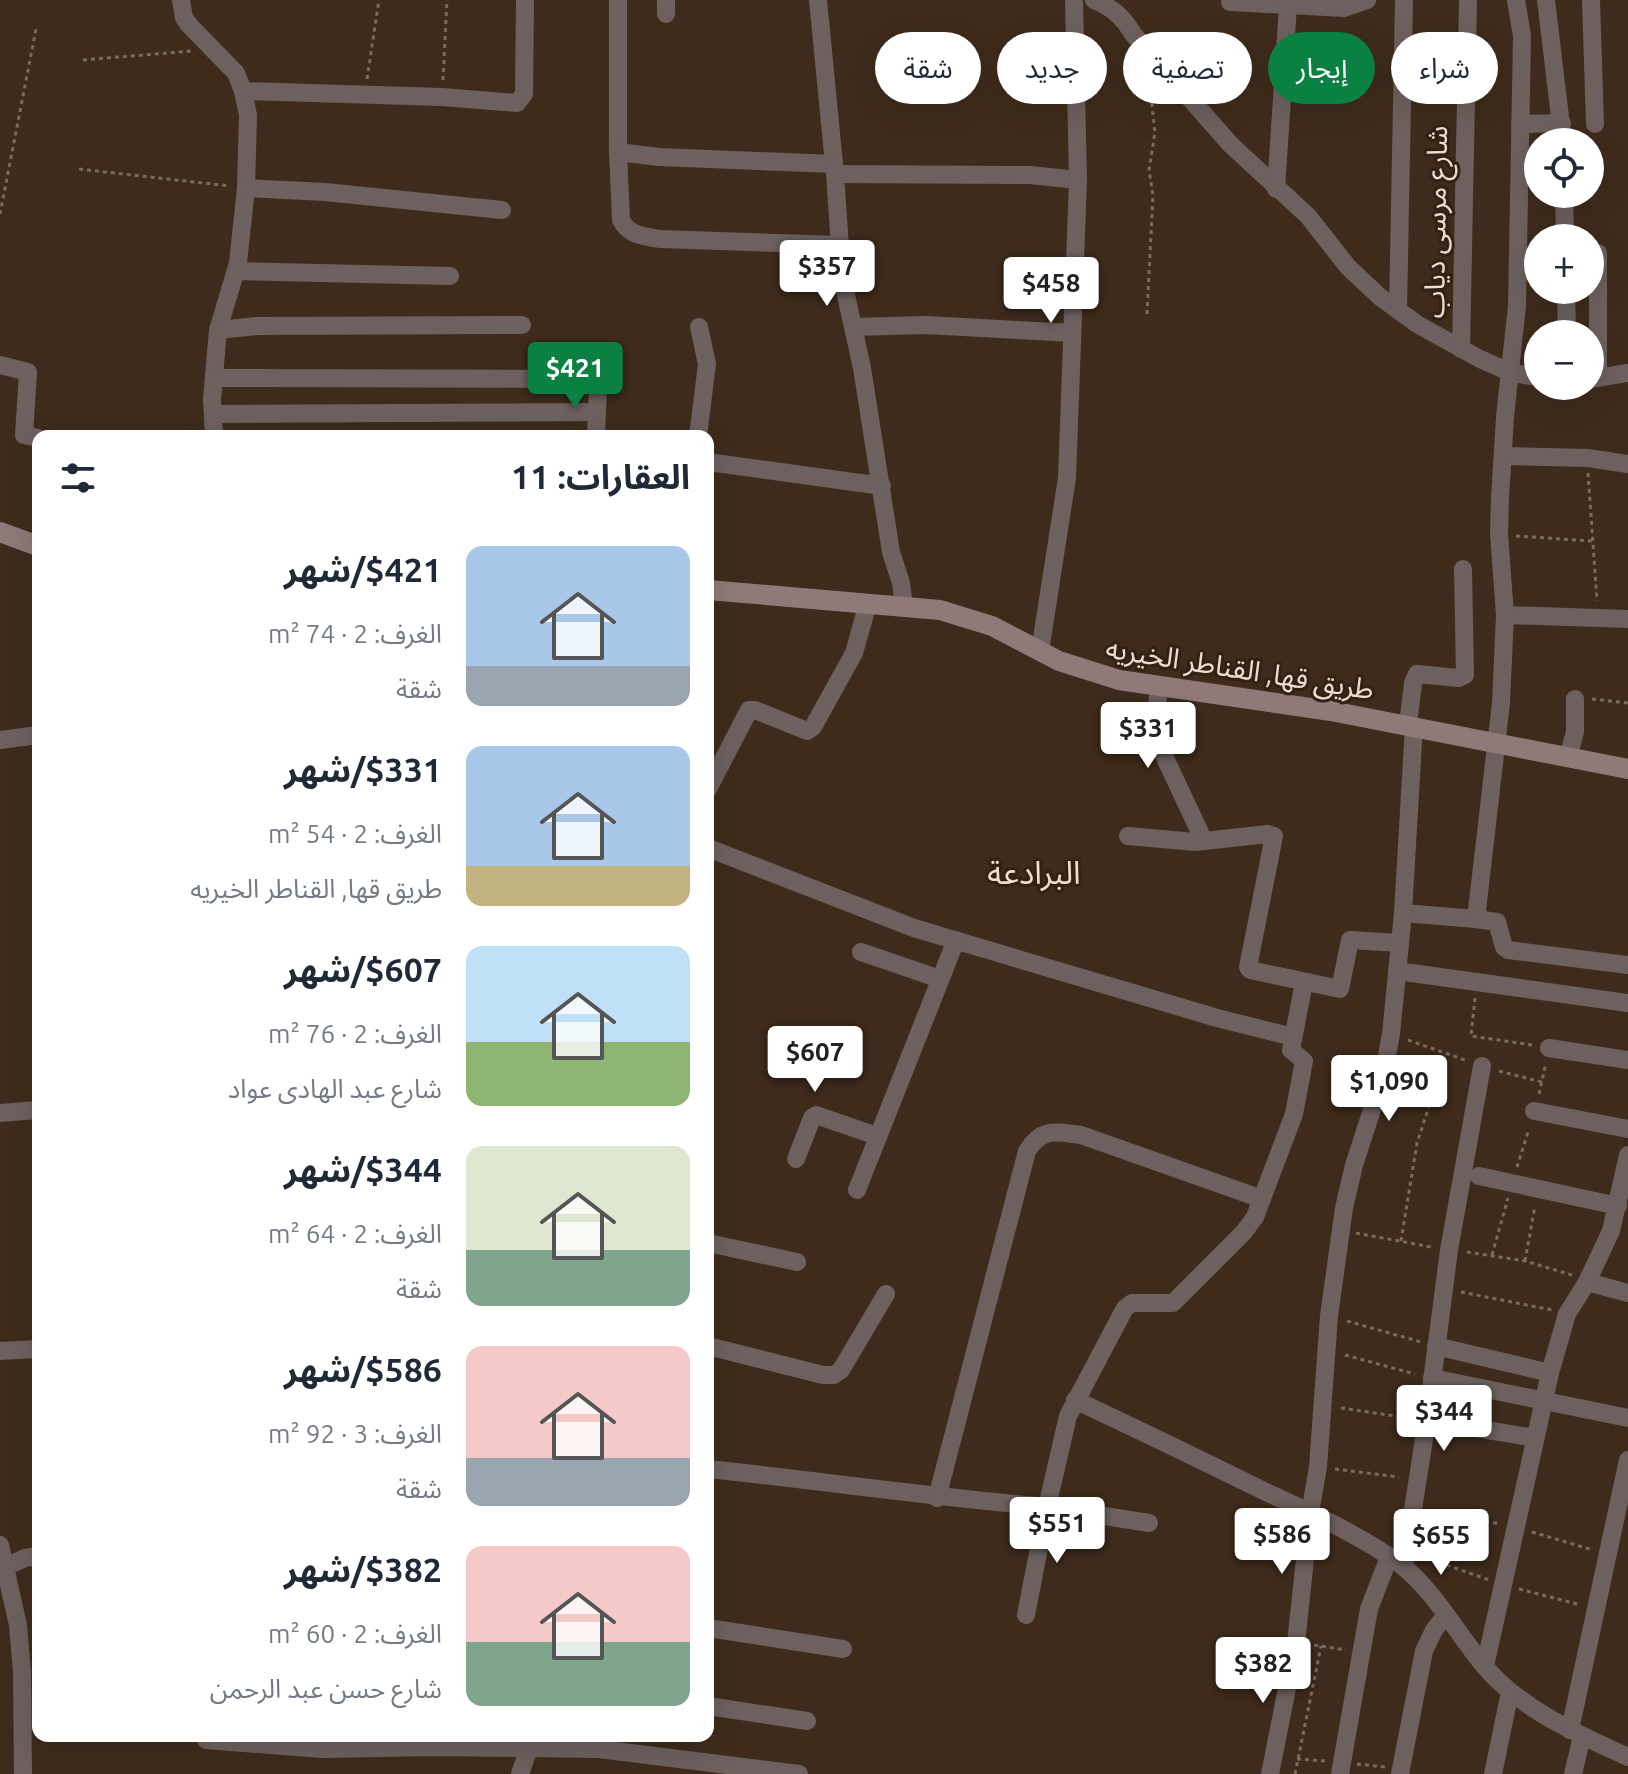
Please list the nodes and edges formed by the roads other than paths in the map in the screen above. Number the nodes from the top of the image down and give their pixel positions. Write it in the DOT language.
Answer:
graph roads {
  1 [pos="181,0"];
  2 [pos="525,0"];
  3 [pos="618,0"];
  4 [pos="818,0"];
  5 [pos="1074,0"];
  6 [pos="1094,0"];
  7 [pos="1367,0"];
  8 [pos="1404,0"];
  9 [pos="1468,0"];
  10 [pos="1516,0"];
  11 [pos="1546,0"];
  12 [pos="1591,0"];
  13 [pos="1230,2"];
  14 [pos="1288,6"];
  15 [pos="243,91"];
  16 [pos="1520,124"];
  17 [pos="1595,124"];
  18 [pos="1542,128"];
  19 [pos="1562,128"];
  20 [pos="618,152"];
  21 [pos="834,169"];
  22 [pos="1078,180"];
  23 [pos="246,188"];
  24 [pos="1276,189"];
  25 [pos="502,210"];
  26 [pos="839,245"];
  27 [pos="237,271"];
  28 [pos="450,276"];
  29 [pos="1398,309"];
  30 [pos="522,325"];
  31 [pos="699,327"];
  32 [pos="853,327"];
  33 [pos="218,330"];
  34 [pos="1072,333"];
  35 [pos="1461,349"];
  36 [pos="0,365"];
  37 [pos="1512,373"];
  38 [pos="1628,373"];
  39 [pos="1524,375"];
  40 [pos="1604,377"];
  41 [pos="214,378"];
  42 [pos="596,412"];
  43 [pos="213,414"];
  44 [pos="214,430"];
  45 [pos="596,430"];
  46 [pos="699,430"];
  47 [pos="32,437"];
  48 [pos="1503,456"];
  49 [pos="714,463"];
  50 [pos="1628,464"];
  51 [pos="882,486"];
  52 [pos="0,532"];
  53 [pos="32,544"];
  54 [pos="1463,569"];
  55 [pos="714,590"];
  56 [pos="868,603"];
  57 [pos="904,606"];
  58 [pos="1505,615"];
  59 [pos="1628,619"];
  60 [pos="1040,651"];
  61 [pos="1159,686"];
  62 [pos="1575,699"];
  63 [pos="1411,726"];
  64 [pos="32,736"];
  65 [pos="0,740"];
  66 [pos="1496,743"];
  67 [pos="1568,758"];
  68 [pos="1628,769"];
  69 [pos="714,777"];
  70 [pos="1128,836"];
  71 [pos="1204,841"];
  72 [pos="714,850"];
  73 [pos="1403,913"];
  74 [pos="1476,919"];
  75 [pos="956,940"];
  76 [pos="1400,943"];
  77 [pos="861,952"];
  78 [pos="1628,965"];
  79 [pos="1397,971"];
  80 [pos="940,979"];
  81 [pos="1304,982"];
  82 [pos="1628,1003"];
  83 [pos="1293,1037"];
  84 [pos="1549,1048"];
  85 [pos="1628,1060"];
  86 [pos="1482,1066"];
  87 [pos="32,1110"];
  88 [pos="1534,1111"];
  89 [pos="0,1113"];
  90 [pos="1628,1129"];
  91 [pos="877,1136"];
  92 [pos="1628,1155"];
  93 [pos="796,1159"];
  94 [pos="1479,1176"];
  95 [pos="857,1190"];
  96 [pos="1262,1199"];
  97 [pos="1618,1206"];
  98 [pos="714,1244"];
  99 [pos="797,1262"];
  100 [pos="1587,1282"];
  101 [pos="1628,1293"];
  102 [pos="886,1294"];
  103 [pos="1436,1346"];
  104 [pos="714,1348"];
  105 [pos="32,1349"];
  106 [pos="0,1351"];
  107 [pos="1550,1373"];
  108 [pos="1432,1378"];
  109 [pos="1075,1400"];
  110 [pos="1544,1402"];
  111 [pos="1628,1418"];
  112 [pos="1427,1420"];
  113 [pos="1535,1438"];
  114 [pos="1628,1460"];
  115 [pos="714,1470"];
  116 [pos="937,1498"];
  117 [pos="1047,1507"];
  118 [pos="1310,1513"];
  119 [pos="1149,1523"];
  120 [pos="0,1545"];
  121 [pos="32,1557"];
  122 [pos="1400,1558"];
  123 [pos="2,1567"];
  124 [pos="1026,1615"];
  125 [pos="1446,1615"];
  126 [pos="714,1629"];
  127 [pos="843,1649"];
  128 [pos="1485,1666"];
  129 [pos="1510,1692"];
  130 [pos="714,1707"];
  131 [pos="807,1721"];
  132 [pos="1576,1733"];
  133 [pos="232,1742"];
  134 [pos="531,1742"];
  135 [pos="1628,1757"];
  136 [pos="1341,1768"];
  137 [pos="1400,1772"];
  138 [pos="23,1774"];
  139 [pos="520,1774"];
  140 [pos="799,1774"];
  141 [pos="1270,1774"];
  142 [pos="1493,1774"];
  143 [pos="1573,1774"];
  1 -- 15 [label="street"];
  2 -- 15 [label="street"];
  3 -- 20 [label="street"];
  4 -- 21 [label="street"];
  5 -- 22 [label="street"];
  6 -- 24 [label="street"];
  7 -- 14 [label="street"];
  8 -- 29 [label="street"];
  9 -- 35 [label="street, شارع مرسى دياب"];
  10 -- 16 [label="street"];
  11 -- 19 [label="street"];
  12 -- 17 [label="street"];
  13 -- 14 [label="street"];
  14 -- 24 [label="street"];
  15 -- 23 [label="street"];
  16 -- 18 [label="street"];
  16 -- 37 [label="street"];
  20 -- 21 [label="street"];
  20 -- 26 [label="street"];
  21 -- 22 [label="street"];
  21 -- 26 [label="street"];
  22 -- 34 [label="street"];
  23 -- 25 [label="street"];
  23 -- 27 [label="street"];
  24 -- 29 [label="street"];
  26 -- 32 [label="street"];
  27 -- 28 [label="street"];
  27 -- 33 [label="street"];
  29 -- 35 [label="street"];
  30 -- 33 [label="street"];
  31 -- 46 [label="street"];
  32 -- 34 [label="street"];
  32 -- 51 [label="street"];
  33 -- 41 [label="street"];
  34 -- 60 [label="street"];
  35 -- 37 [label="street"];
  36 -- 47 [label="street"];
  37 -- 39 [label="street"];
  37 -- 48 [label="street"];
  38 -- 40 [label="street"];
  41 -- 42 [label="street"];
  41 -- 43 [label="street"];
  42 -- 43 [label="street"];
  42 -- 45 [label="street"];
  43 -- 44 [label="street"];
  48 -- 50 [label="street"];
  48 -- 58 [label="street"];
  49 -- 51 [label="street"];
  51 -- 57 [label="street"];
  52 -- 53 [label="street"];
  54 -- 63 [label="street"];
  55 -- 56 [label="street, طريق قها, القناطر الخيريه"];
  56 -- 57 [label="street, طريق قها, القناطر الخيريه"];
  56 -- 69 [label="street"];
  57 -- 60 [label="street, طريق قها, القناطر الخيريه"];
  58 -- 59 [label="street"];
  58 -- 66 [label="street"];
  60 -- 61 [label="street, طريق قها, القناطر الخيريه"];
  61 -- 63 [label="street, طريق قها, القناطر الخيريه"];
  61 -- 71 [label="street"];
  62 -- 67 [label="street"];
  63 -- 66 [label="street, طريق قها, القناطر الخيريه"];
  63 -- 73 [label="street"];
  64 -- 65 [label="street"];
  66 -- 67 [label="street, طريق قها, القناطر الخيريه"];
  66 -- 74 [label="street"];
  67 -- 68 [label="street, طريق قها, القناطر الخيريه"];
  70 -- 71 [label="street"];
  71 -- 81 [label="street"];
  72 -- 75 [label="street"];
  73 -- 74 [label="street"];
  73 -- 76 [label="street"];
  74 -- 78 [label="street"];
  75 -- 80 [label="street"];
  75 -- 83 [label="street"];
  76 -- 79 [label="street"];
  76 -- 81 [label="street"];
  77 -- 80 [label="street"];
  79 -- 82 [label="street"];
  79 -- 118 [label="street"];
  80 -- 91 [label="street"];
  81 -- 83 [label="street"];
  83 -- 96 [label="street"];
  84 -- 85 [label="street"];
  86 -- 103 [label="street"];
  87 -- 89 [label="street"];
  88 -- 90 [label="street"];
  91 -- 93 [label="street"];
  91 -- 95 [label="street"];
  92 -- 97 [label="street"];
  94 -- 97 [label="street"];
  96 -- 109 [label="street"];
  96 -- 116 [label="street"];
  97 -- 100 [label="street"];
  98 -- 99 [label="street"];
  100 -- 101 [label="street"];
  100 -- 107 [label="street"];
  102 -- 104 [label="street"];
  103 -- 107 [label="street"];
  103 -- 108 [label="street"];
  105 -- 106 [label="street"];
  107 -- 110 [label="street"];
  108 -- 110 [label="street"];
  108 -- 112 [label="street"];
  109 -- 117 [label="street"];
  109 -- 118 [label="street"];
  110 -- 111 [label="street"];
  110 -- 113 [label="street"];
  112 -- 113 [label="street"];
  112 -- 122 [label="street"];
  113 -- 128 [label="street"];
  114 -- 132 [label="street"];
  115 -- 116 [label="street"];
  116 -- 117 [label="street"];
  117 -- 119 [label="street"];
  117 -- 124 [label="street"];
  118 -- 122 [label="street"];
  118 -- 141 [label="street"];
  120 -- 123 [label="street"];
  121 -- 123 [label="street"];
  122 -- 125 [label="street"];
  122 -- 136 [label="street"];
  123 -- 138 [label="street"];
  125 -- 128 [label="street"];
  125 -- 137 [label="street"];
  126 -- 127 [label="street"];
  128 -- 129 [label="street"];
  129 -- 132 [label="street"];
  129 -- 142 [label="street"];
  130 -- 131 [label="street"];
  132 -- 135 [label="street"];
  132 -- 143 [label="street"];
  133 -- 134 [label="street"];
  134 -- 139 [label="street"];
  134 -- 140 [label="street"];
}
